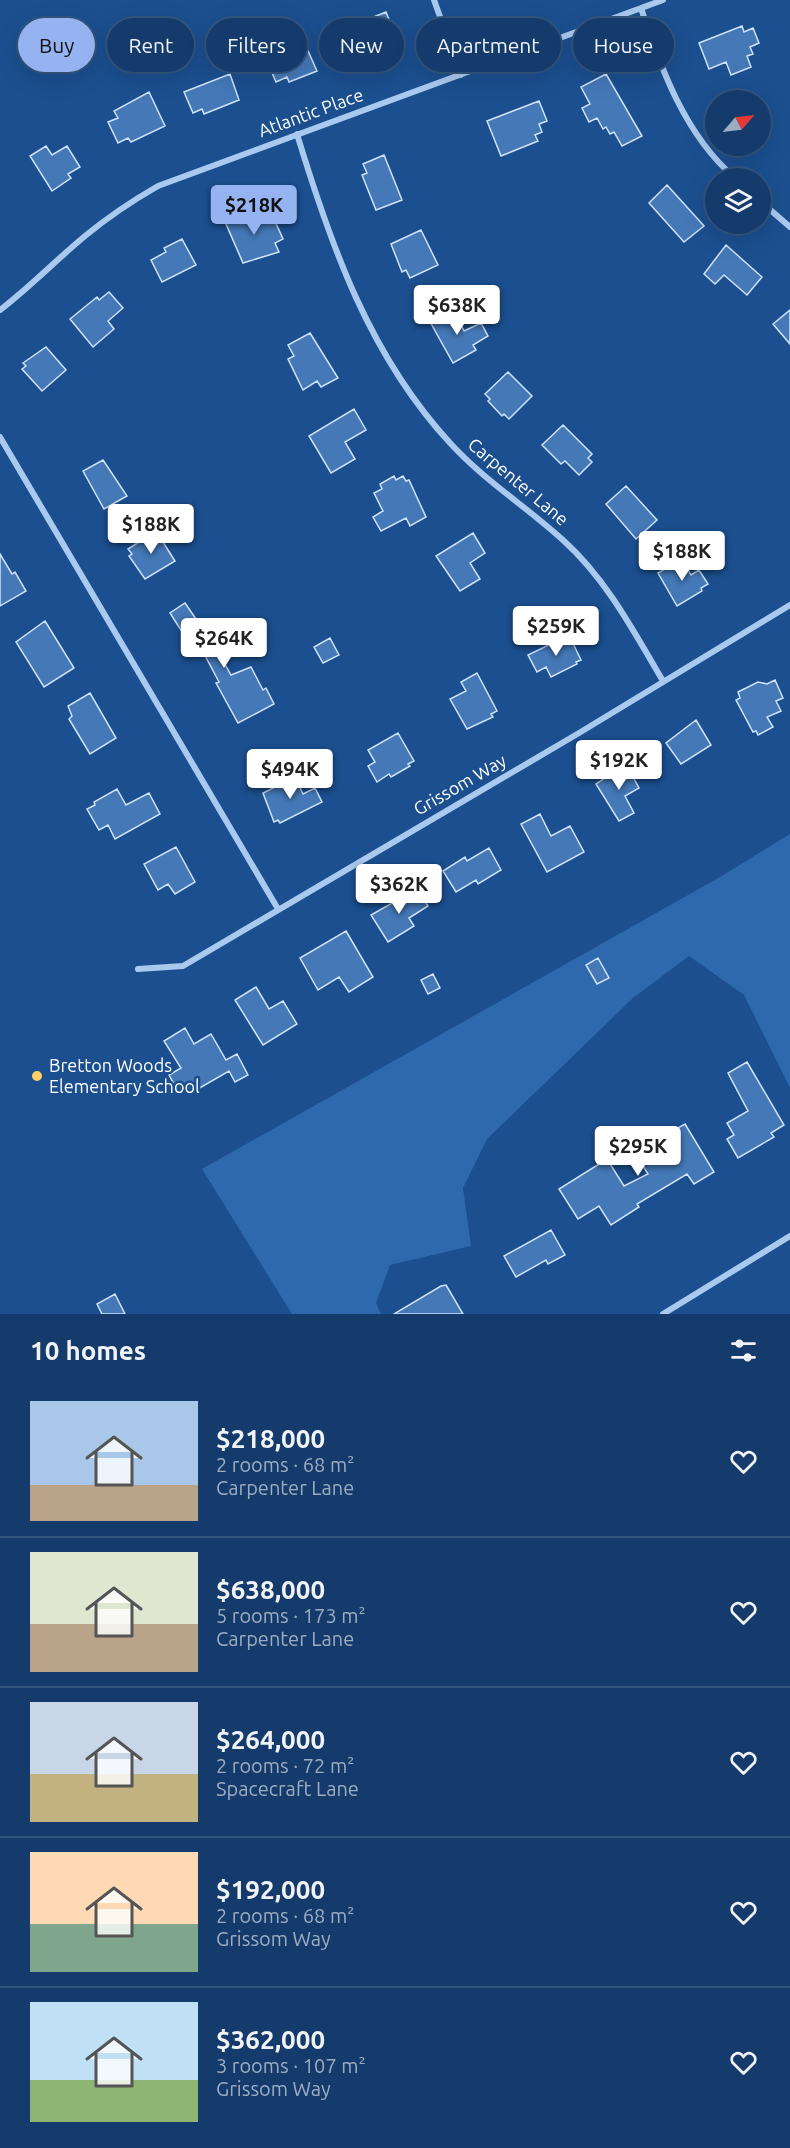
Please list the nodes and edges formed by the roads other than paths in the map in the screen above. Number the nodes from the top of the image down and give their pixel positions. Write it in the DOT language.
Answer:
graph roads {
  1 [pos="434,0"];
  2 [pos="663,0"];
  3 [pos="641,8"];
  4 [pos="461,75"];
  5 [pos="297,134"];
  6 [pos="727,168"];
  7 [pos="771,211"];
  8 [pos="790,227"];
  9 [pos="0,310"];
  10 [pos="0,437"];
  11 [pos="790,605"];
  12 [pos="663,681"];
  13 [pos="278,909"];
  14 [pos="138,969"];
  15 [pos="790,1236"];
  16 [pos="663,1314"];
  1 -- 4 [label="street"];
  2 -- 3 [label="street, Atlantic Place"];
  3 -- 4 [label="street, Atlantic Place"];
  3 -- 6 [label="street"];
  4 -- 5 [label="street, Atlantic Place"];
  5 -- 9 [label="street, Atlantic Place"];
  5 -- 12 [label="street, Carpenter Lane"];
  7 -- 8 [label="street"];
  10 -- 13 [label="street"];
  11 -- 12 [label="street, Grissom Way"];
  12 -- 13 [label="street, Grissom Way"];
  13 -- 14 [label="street, Grissom Way"];
  15 -- 16 [label="street"];
}
